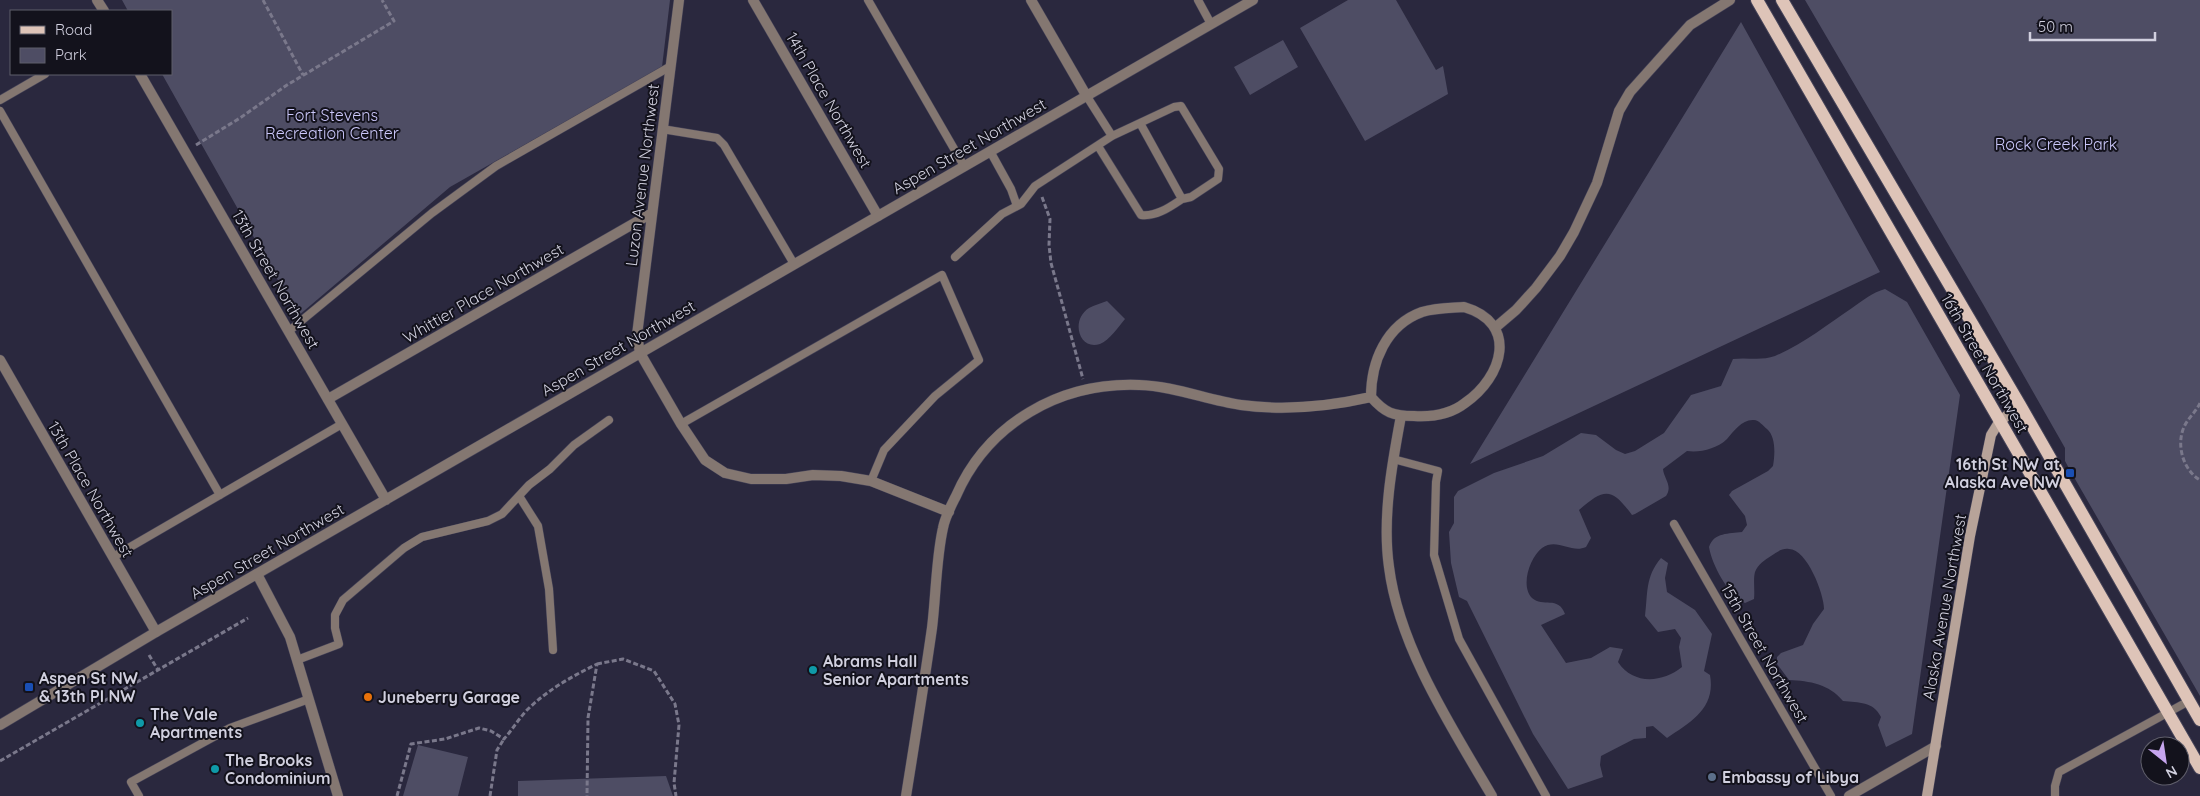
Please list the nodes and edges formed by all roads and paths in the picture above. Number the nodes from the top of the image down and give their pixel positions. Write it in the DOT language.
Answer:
graph roads {
  1 [pos="263,0"];
  2 [pos="382,0"];
  3 [pos="679,0"];
  4 [pos="753,0"];
  5 [pos="868,0"];
  6 [pos="1031,0"];
  7 [pos="1198,0"];
  8 [pos="1253,0"];
  9 [pos="1730,0"];
  10 [pos="1757,0"];
  11 [pos="1782,0"];
  12 [pos="1211,24"];
  13 [pos="671,66"];
  14 [pos="43,75"];
  15 [pos="141,75"];
  16 [pos="303,75"];
  17 [pos="1086,95"];
  18 [pos="0,100"];
  19 [pos="0,111"];
  20 [pos="1140,123"];
  21 [pos="662,129"];
  22 [pos="1112,136"];
  23 [pos="1098,146"];
  24 [pos="184,151"];
  25 [pos="990,151"];
  26 [pos="964,166"];
  27 [pos="1040,194"];
  28 [pos="1182,199"];
  29 [pos="1017,206"];
  30 [pos="652,213"];
  31 [pos="878,216"];
  32 [pos="955,257"];
  33 [pos="794,264"];
  34 [pos="1496,327"];
  35 [pos="289,331"];
  36 [pos="640,353"];
  37 [pos="0,360"];
  38 [pos="1083,379"];
  39 [pos="1371,397"];
  40 [pos="328,399"];
  41 [pos="2200,403"];
  42 [pos="2020,405"];
  43 [pos="1401,416"];
  44 [pos="609,420"];
  45 [pos="1999,422"];
  46 [pos="342,424"];
  47 [pos="681,424"];
  48 [pos="1393,459"];
  49 [pos="2200,480"];
  50 [pos="871,481"];
  51 [pos="220,495"];
  52 [pos="519,496"];
  53 [pos="386,500"];
  54 [pos="949,512"];
  55 [pos="1674,524"];
  56 [pos="113,557"];
  57 [pos="257,574"];
  58 [pos="248,618"];
  59 [pos="156,632"];
  60 [pos="553,650"];
  61 [pos="149,655"];
  62 [pos="297,660"];
  63 [pos="597,664"];
  64 [pos="158,670"];
  65 [pos="309,699"];
  66 [pos="2189,700"];
  67 [pos="2169,712"];
  68 [pos="2200,720"];
  69 [pos="0,725"];
  70 [pos="504,738"];
  71 [pos="1936,746"];
  72 [pos="0,761"];
  73 [pos="2200,768"];
  74 [pos="139,796"];
  75 [pos="338,796"];
  76 [pos="397,796"];
  77 [pos="490,796"];
  78 [pos="587,796"];
  79 [pos="676,796"];
  80 [pos="906,796"];
  81 [pos="1492,796"];
  82 [pos="1546,796"];
  83 [pos="1832,796"];
  84 [pos="1849,796"];
  85 [pos="1927,796"];
  86 [pos="2055,796"];
  1 -- 16 [label="path"];
  2 -- 16 [label="path"];
  3 -- 13 [label="street, Luzon Avenue Northwest"];
  4 -- 31 [label="street, 14th Place Northwest"];
  5 -- 26 [label="lane"];
  6 -- 17 [label="street"];
  7 -- 12 [label="lane"];
  8 -- 12 [label="street, Aspen Street Northwest"];
  9 -- 34 [label="street"];
  10 -- 45 [label="main road, 16th Street Northwest"];
  11 -- 42 [label="main road, 16th Street Northwest"];
  12 -- 17 [label="street, Aspen Street Northwest"];
  13 -- 21 [label="street, Luzon Avenue Northwest"];
  13 -- 35 [label="lane"];
  14 -- 18 [label="lane"];
  15 -- 24 [label="street, 13th Street Northwest"];
  16 -- 24 [label="path"];
  17 -- 22 [label="lane"];
  17 -- 25 [label="street, Aspen Street Northwest"];
  19 -- 51 [label="lane"];
  20 -- 22 [label="lane"];
  20 -- 28 [label="lane"];
  20 -- 28 [label="lane"];
  21 -- 30 [label="street, Luzon Avenue Northwest"];
  21 -- 33 [label="lane"];
  22 -- 23 [label="lane"];
  23 -- 28 [label="lane"];
  23 -- 29 [label="lane"];
  24 -- 35 [label="street, 13th Street Northwest"];
  25 -- 26 [label="street, Aspen Street Northwest"];
  25 -- 29 [label="lane"];
  26 -- 31 [label="street, Aspen Street Northwest"];
  27 -- 38 [label="path"];
  29 -- 32 [label="lane"];
  30 -- 36 [label="street, Luzon Avenue Northwest"];
  30 -- 40 [label="street, Whittier Place Northwest"];
  31 -- 33 [label="street, Aspen Street Northwest"];
  33 -- 36 [label="street, Aspen Street Northwest"];
  34 -- 39 [label="street"];
  34 -- 43 [label="street"];
  35 -- 40 [label="street, 13th Street Northwest"];
  36 -- 47 [label="street"];
  36 -- 53 [label="street, Aspen Street Northwest"];
  37 -- 56 [label="street, 13th Place Northwest"];
  39 -- 43 [label="street"];
  39 -- 54 [label="street"];
  40 -- 46 [label="street, 13th Street Northwest"];
  41 -- 49 [label="path"];
  42 -- 45 [label="main road, Alaska Avenue Northwest"];
  42 -- 66 [label="main road, 16th Street Northwest"];
  43 -- 48 [label="street"];
  44 -- 52 [label="lane"];
  45 -- 67 [label="main road, 16th Street Northwest"];
  45 -- 71 [label="main road, Alaska Avenue Northwest"];
  46 -- 51 [label="lane"];
  46 -- 53 [label="street, 13th Street Northwest"];
  47 -- 50 [label="street"];
  47 -- 50 [label="lane"];
  48 -- 81 [label="street"];
  48 -- 82 [label="lane"];
  50 -- 54 [label="street"];
  51 -- 56 [label="lane"];
  52 -- 60 [label="lane"];
  52 -- 62 [label="lane"];
  53 -- 57 [label="street, Aspen Street Northwest"];
  54 -- 80 [label="street"];
  55 -- 83 [label="lane, 15th Street Northwest"];
  56 -- 59 [label="street, 13th Place Northwest"];
  57 -- 59 [label="street, Aspen Street Northwest"];
  57 -- 62 [label="street"];
  58 -- 64 [label="path"];
  59 -- 69 [label="street, Aspen Street Northwest"];
  61 -- 64 [label="path"];
  62 -- 65 [label="street"];
  63 -- 70 [label="path"];
  63 -- 78 [label="path"];
  63 -- 79 [label="path"];
  64 -- 72 [label="path"];
  65 -- 74 [label="lane"];
  65 -- 75 [label="street"];
  66 -- 67 [label="lane"];
  66 -- 68 [label="main road, 16th Street Northwest"];
  67 -- 73 [label="main road, 16th Street Northwest"];
  67 -- 86 [label="lane"];
  70 -- 76 [label="path"];
  70 -- 77 [label="path"];
  71 -- 84 [label="street"];
  71 -- 85 [label="main road, Alaska Avenue Northwest"];
}
